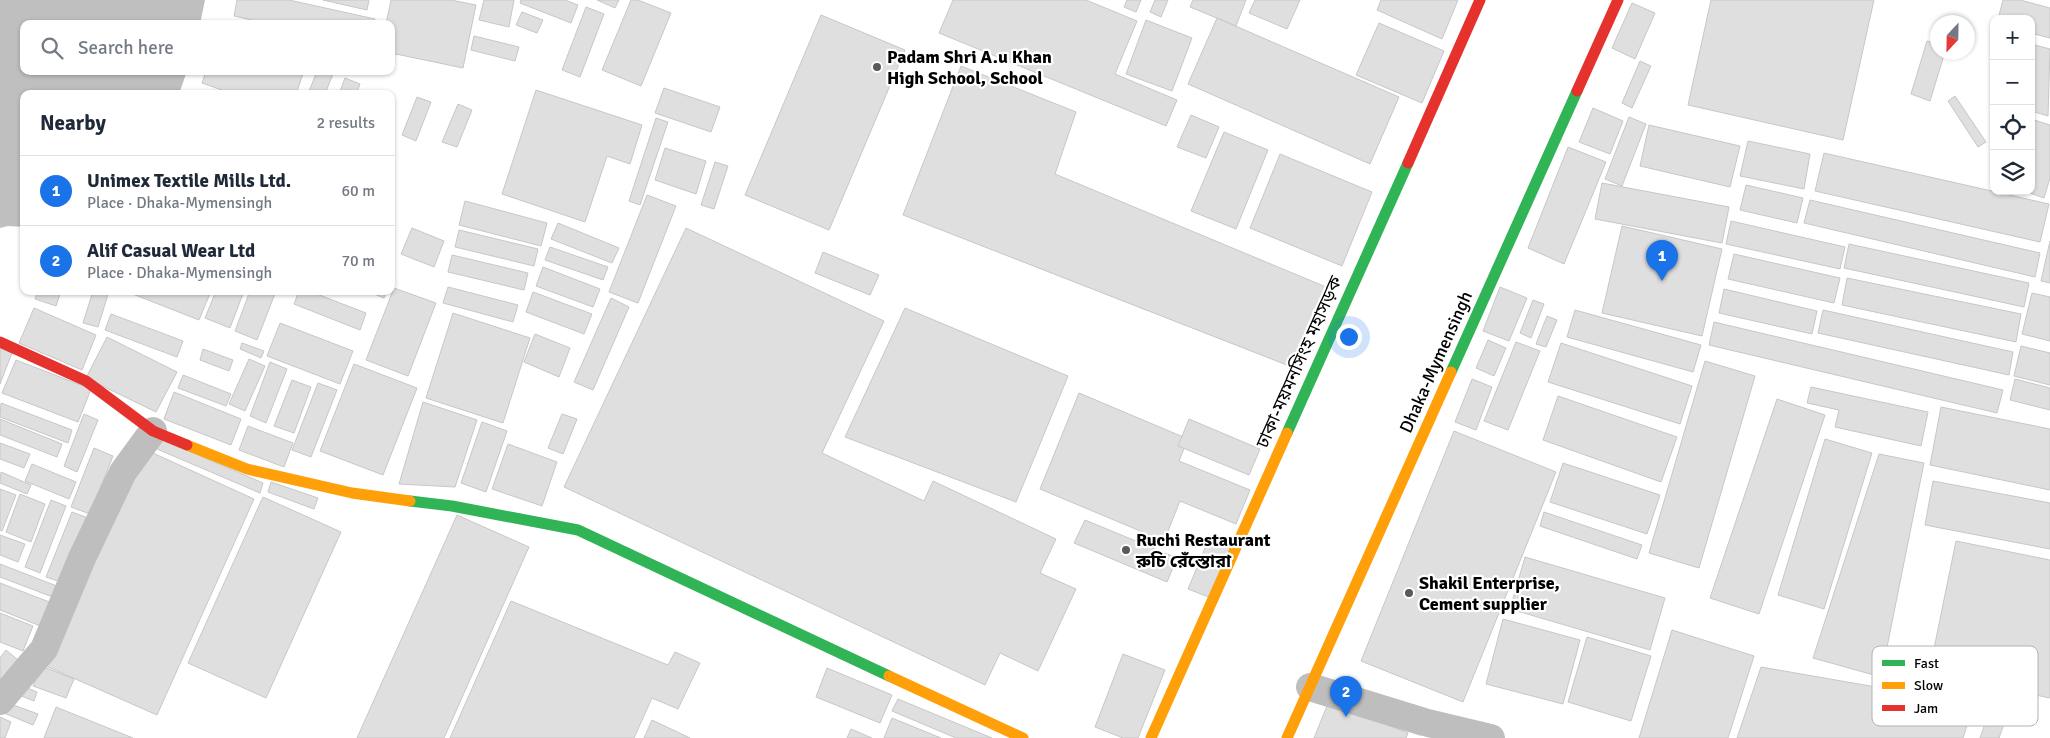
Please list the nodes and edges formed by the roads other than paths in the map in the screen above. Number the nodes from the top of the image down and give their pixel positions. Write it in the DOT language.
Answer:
graph roads {
  1 [pos="1480,0"];
  2 [pos="1618,0"];
  3 [pos="0,342"];
  4 [pos="153,431"];
  5 [pos="1310,687"];
  6 [pos="0,701"];
  7 [pos="1023,738"];
  8 [pos="1151,738"];
  9 [pos="1287,738"];
  10 [pos="1491,738"];
  1 -- 8 [label="main road, ঢাকা-ময়মনসিংহ মহাসড়ক"];
  2 -- 5 [label="main road, Dhaka-Mymensingh"];
  3 -- 4 [label="main road"];
  4 -- 6 [label="street"];
  4 -- 7 [label="main road"];
  5 -- 9 [label="main road, Dhaka-Mymensingh"];
  5 -- 10 [label="street"];
}
